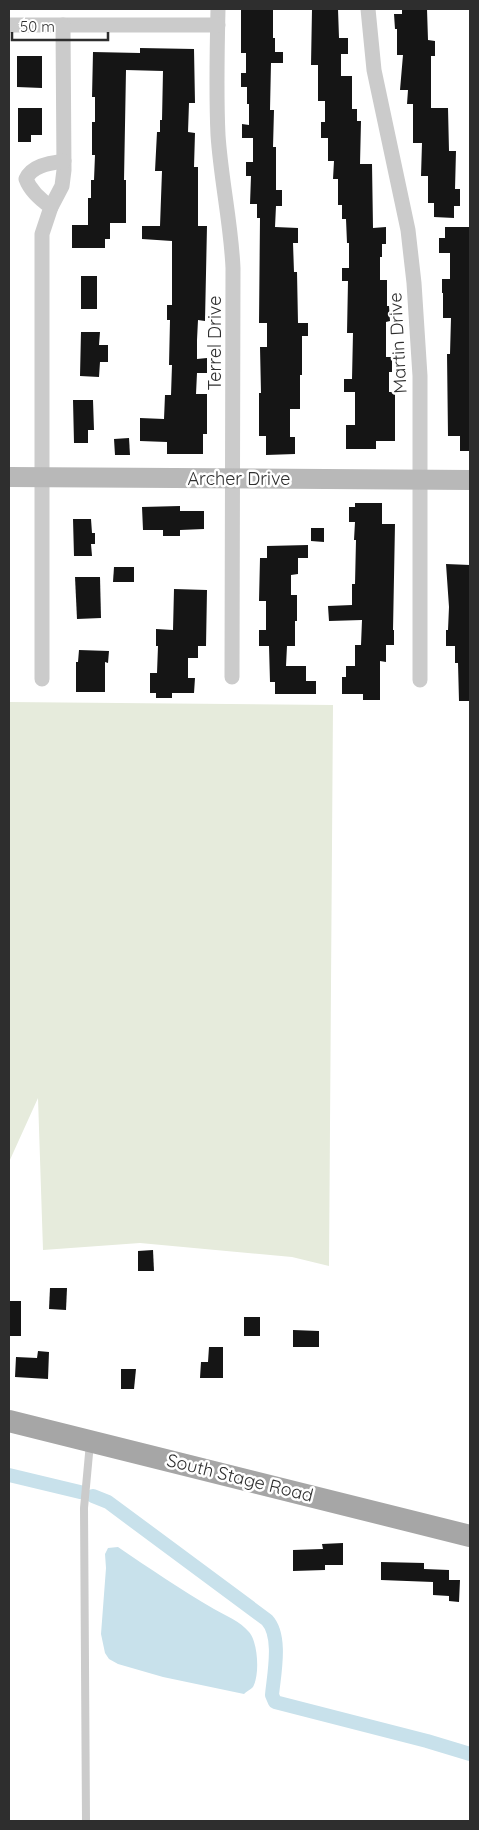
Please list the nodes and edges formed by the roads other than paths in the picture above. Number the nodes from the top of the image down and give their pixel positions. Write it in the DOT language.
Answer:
graph roads {
  1 [pos="218,9"];
  2 [pos="368,9"];
  3 [pos="9,25"];
  4 [pos="63,25"];
  5 [pos="218,25"];
  6 [pos="64,161"];
  7 [pos="51,207"];
  8 [pos="9,476"];
  9 [pos="42,476"];
  10 [pos="233,479"];
  11 [pos="421,480"];
  12 [pos="470,480"];
  13 [pos="232,677"];
  14 [pos="42,679"];
  15 [pos="420,680"];
  16 [pos="9,1421"];
  17 [pos="90,1441"];
  18 [pos="470,1536"];
  19 [pos="86,1821"];
  1 -- 5 [label="street, Terrel Drive"];
  2 -- 11 [label="street, Martin Drive"];
  3 -- 4 [label="street"];
  4 -- 5 [label="street"];
  4 -- 6 [label="street"];
  5 -- 10 [label="street, Terrel Drive"];
  6 -- 7 [label="street"];
  6 -- 7 [label="street"];
  7 -- 9 [label="street"];
  8 -- 9 [label="street, Archer Drive"];
  9 -- 10 [label="street, Archer Drive"];
  9 -- 14 [label="street"];
  10 -- 11 [label="street, Archer Drive"];
  10 -- 13 [label="street, Terrel Drive"];
  11 -- 12 [label="street, Archer Drive"];
  11 -- 15 [label="street, Martin Drive"];
  16 -- 17 [label="main road, South Stage Road"];
  17 -- 18 [label="main road, South Stage Road"];
  17 -- 19 [label="lane"];
}
